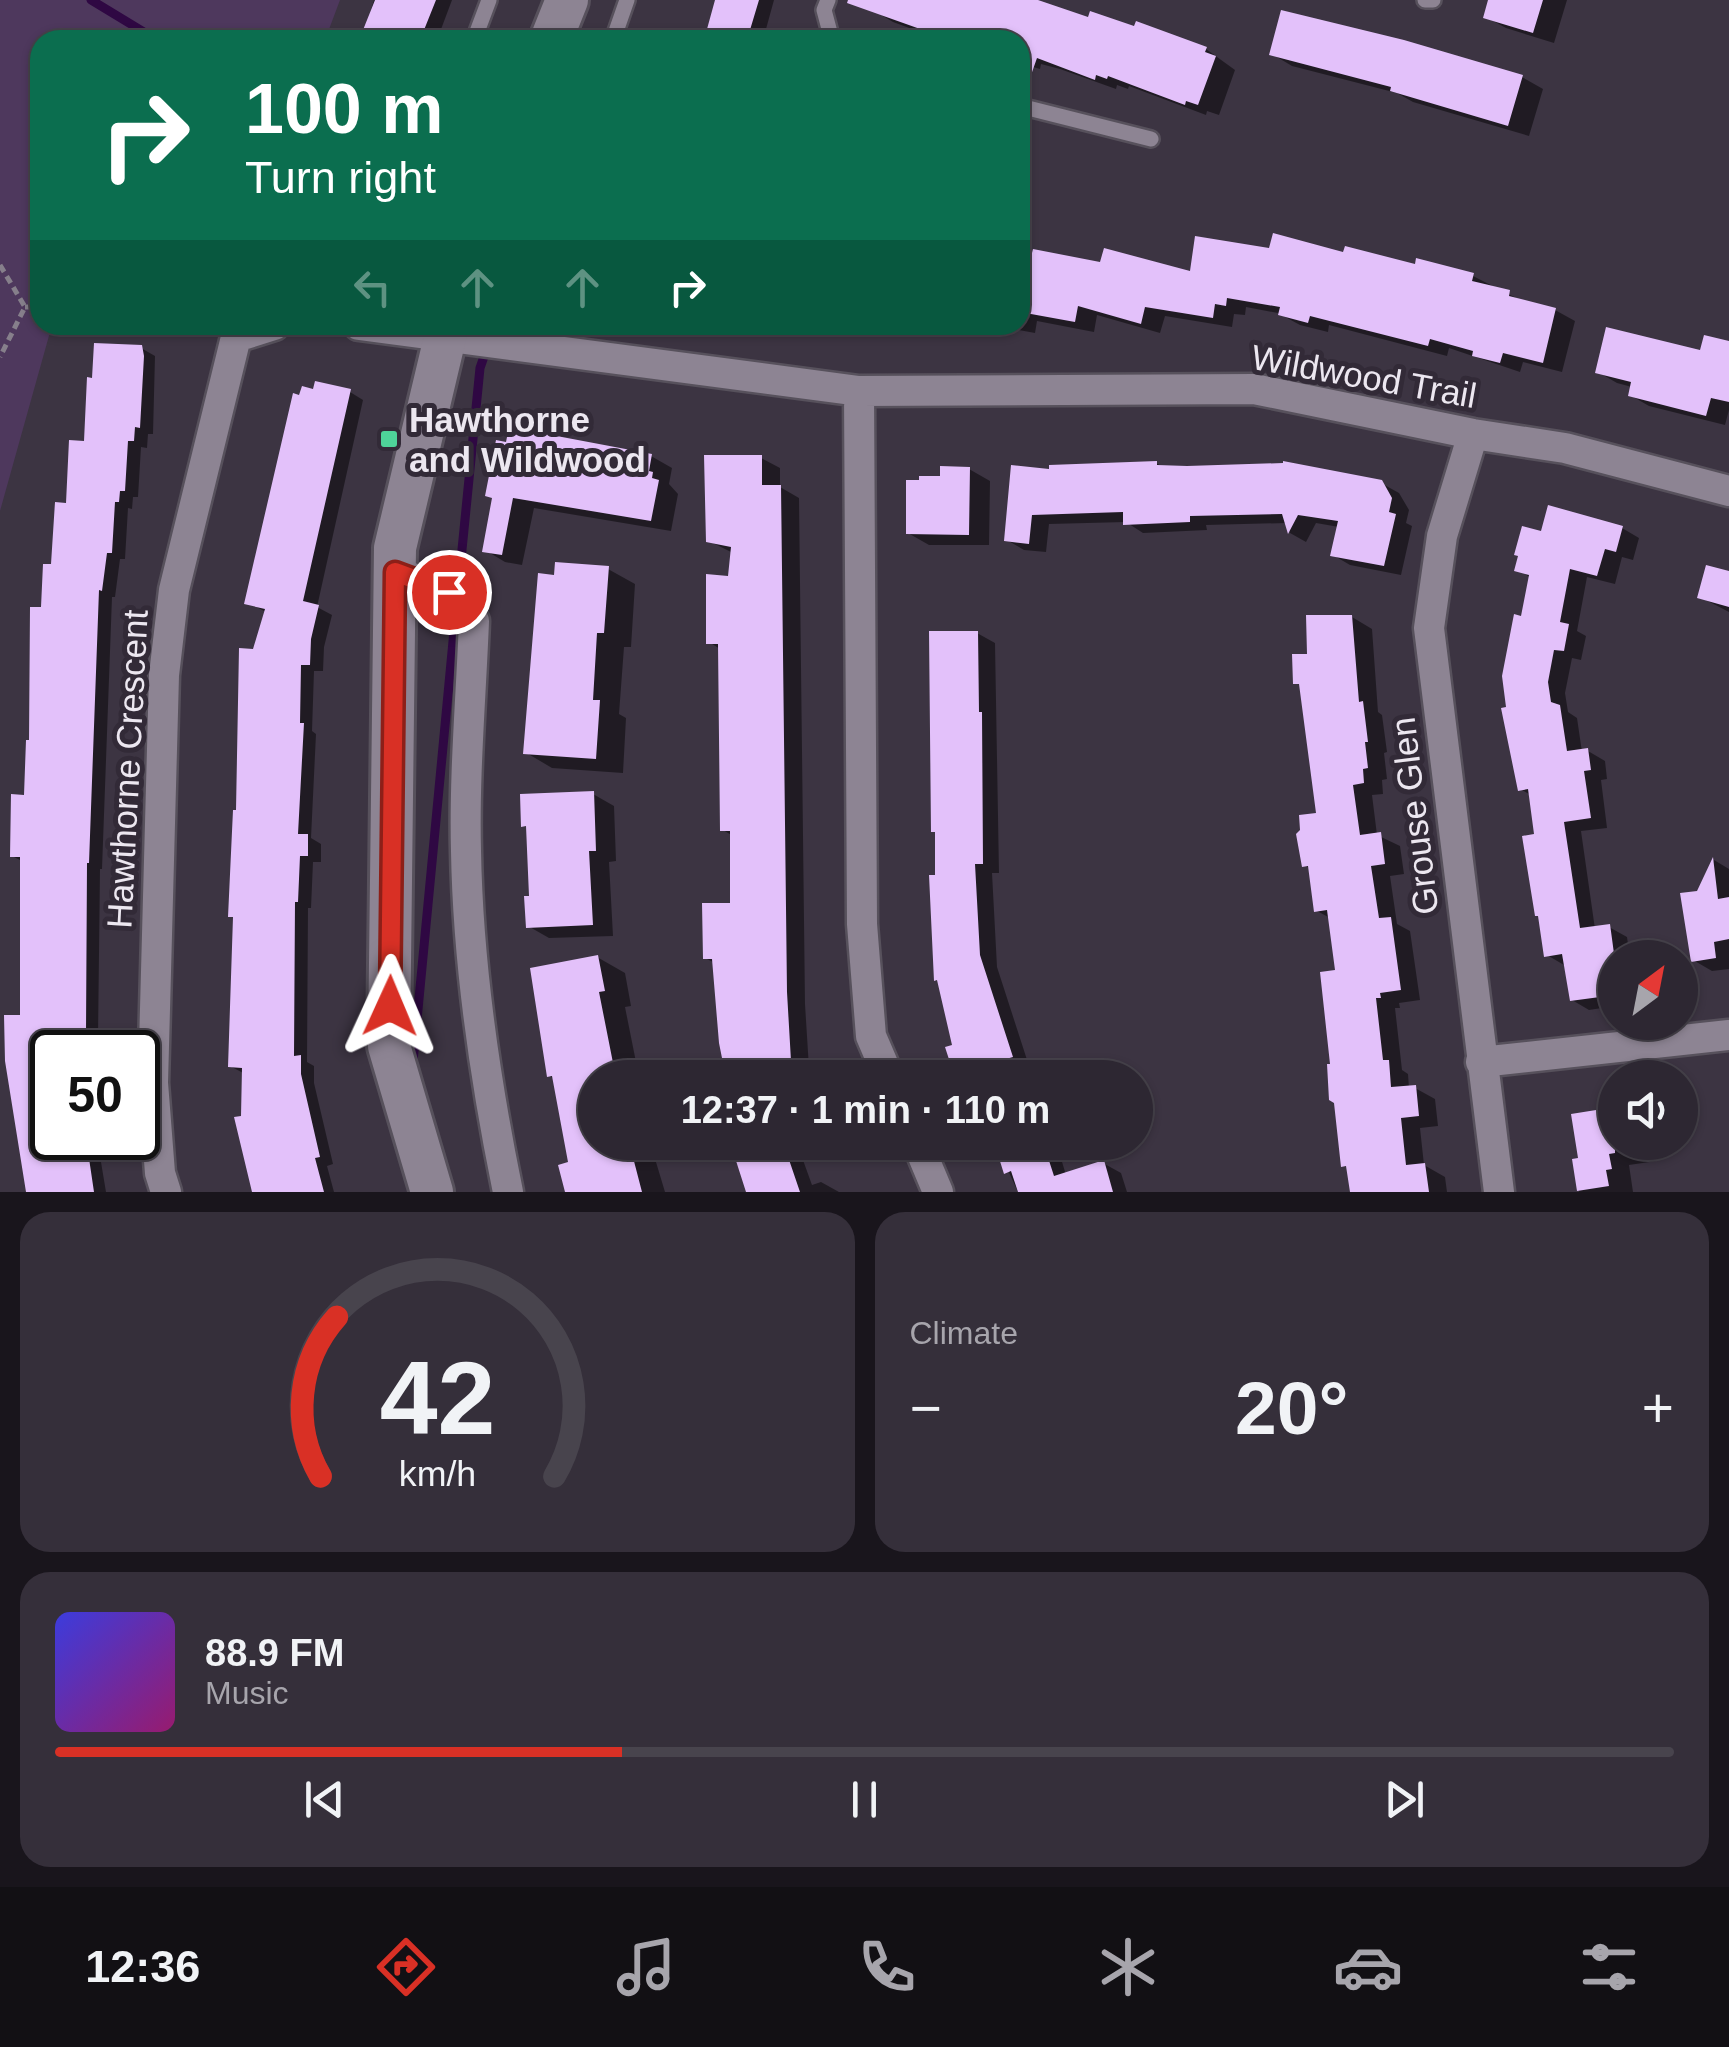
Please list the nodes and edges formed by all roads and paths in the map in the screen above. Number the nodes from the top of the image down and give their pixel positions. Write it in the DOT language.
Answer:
graph roads {
  1 [pos="488,0"];
  2 [pos="567,0"];
  3 [pos="628,0"];
  4 [pos="828,0"];
  5 [pos="1425,0"];
  6 [pos="1433,0"];
  7 [pos="478,30"];
  8 [pos="555,30"];
  9 [pos="617,30"];
  10 [pos="829,30"];
  11 [pos="1030,109"];
  12 [pos="1152,140"];
  13 [pos="0,265"];
  14 [pos="25,307"];
  15 [pos="30,307"];
  16 [pos="242,335"];
  17 [pos="446,335"];
  18 [pos="481,335"];
  19 [pos="0,356"];
  20 [pos="859,391"];
  21 [pos="1472,434"];
  22 [pos="1729,492"];
  23 [pos="395,572"];
  24 [pos="1729,1035"];
  25 [pos="881,1060"];
  26 [pos="1481,1062"];
  27 [pos="925,1160"];
  28 [pos="166,1192"];
  29 [pos="432,1192"];
  30 [pos="508,1192"];
  31 [pos="938,1192"];
  32 [pos="1499,1192"];
  1 -- 7 [label="lane"];
  2 -- 8 [label="main road"];
  3 -- 9 [label="lane"];
  4 -- 10 [label="lane"];
  5 -- 6 [label="lane"];
  11 -- 12 [label="lane"];
  13 -- 14 [label="path"];
  14 -- 15 [label="path"];
  14 -- 19 [label="path"];
  16 -- 28 [label="street, Hawthorne Crescent"];
  17 -- 23 [label="main road"];
  18 -- 20 [label="street, Wildwood Trail"];
  20 -- 21 [label="street, Wildwood Trail"];
  20 -- 25 [label="street"];
  21 -- 22 [label="street, Wildwood Trail"];
  21 -- 26 [label="street, Grouse Glen"];
  23 -- 29 [label="main road"];
  23 -- 30 [label="street"];
  24 -- 26 [label="street"];
  26 -- 32 [label="street, Grouse Glen"];
  27 -- 31 [label="street"];
}
